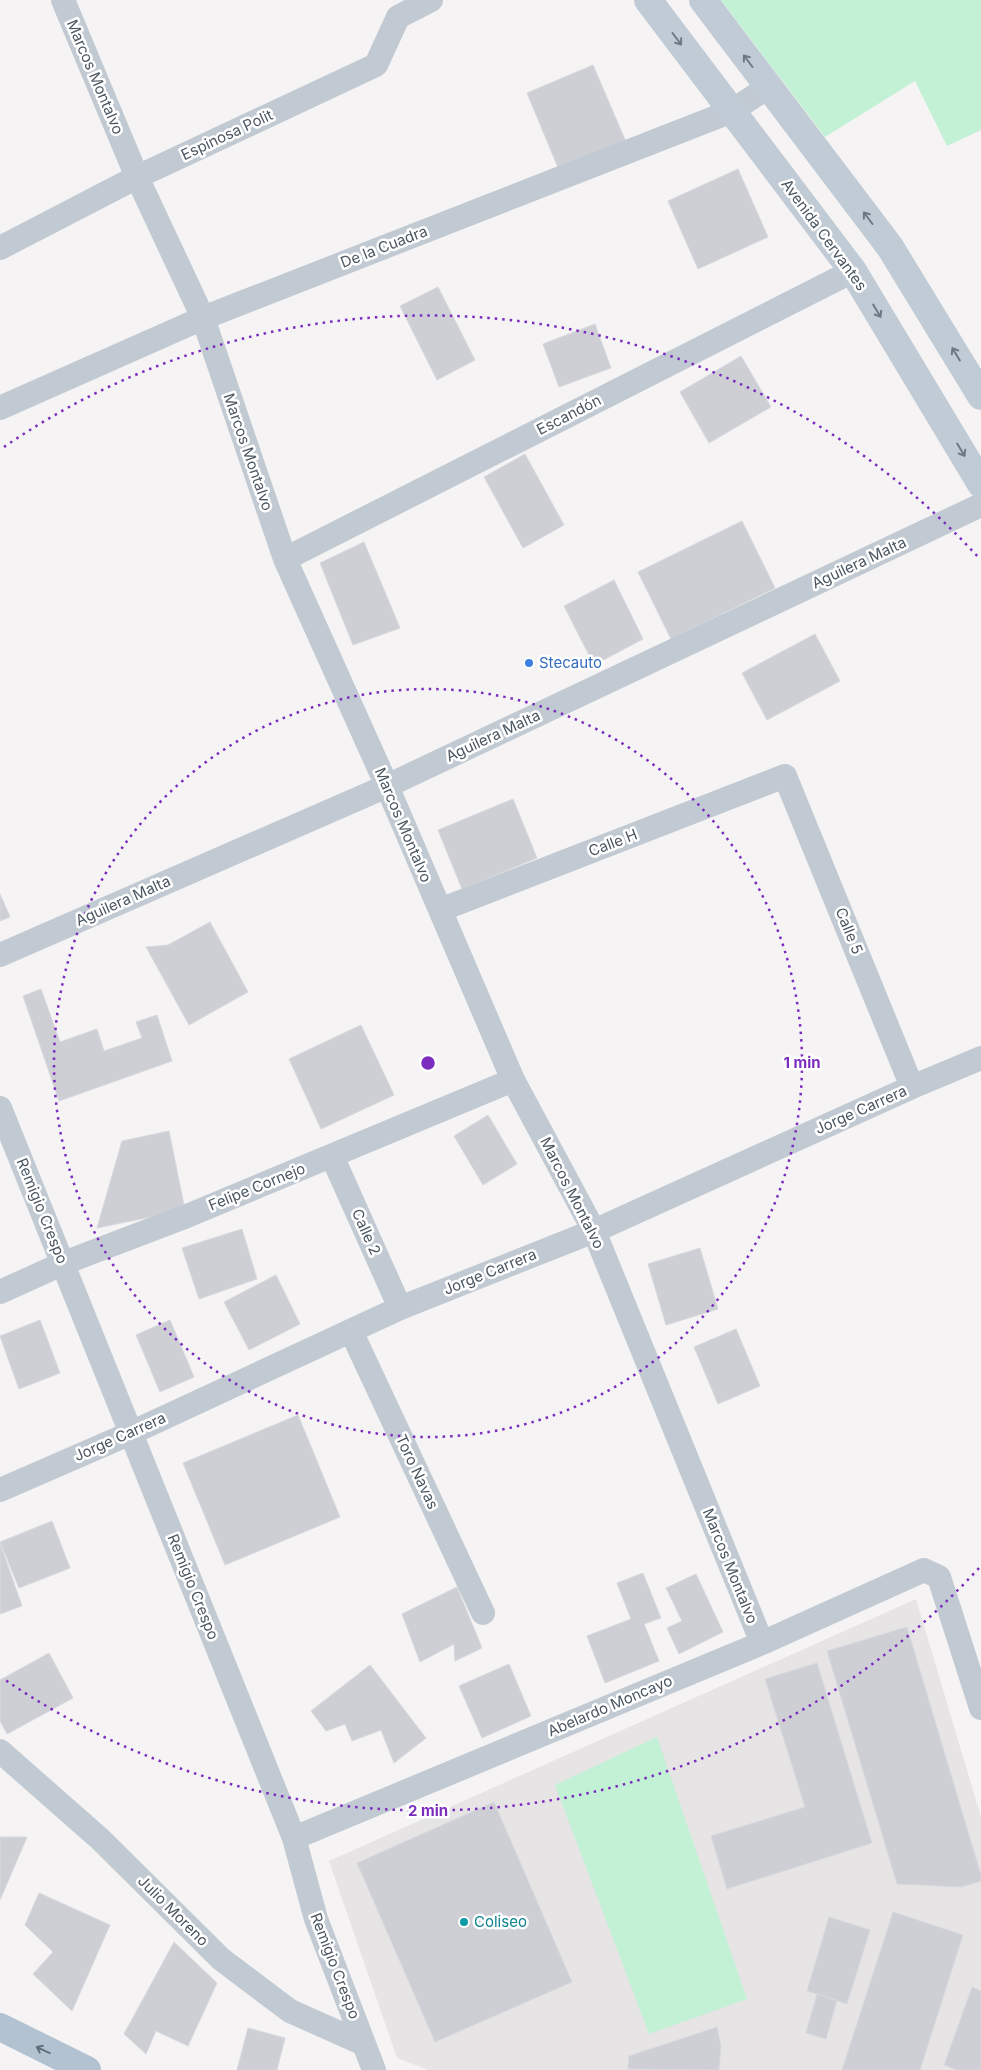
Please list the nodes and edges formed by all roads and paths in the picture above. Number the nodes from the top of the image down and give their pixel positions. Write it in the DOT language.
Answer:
graph roads {
  1 [pos="63,0"];
  2 [pos="431,0"];
  3 [pos="648,0"];
  4 [pos="703,0"];
  5 [pos="768,87"];
  6 [pos="732,111"];
  7 [pos="137,177"];
  8 [pos="0,248"];
  9 [pos="853,271"];
  10 [pos="203,318"];
  11 [pos="981,396"];
  12 [pos="0,408"];
  13 [pos="981,484"];
  14 [pos="981,506"];
  15 [pos="285,559"];
  16 [pos="785,776"];
  17 [pos="387,786"];
  18 [pos="440,910"];
  19 [pos="0,955"];
  20 [pos="981,1058"];
  21 [pos="513,1080"];
  22 [pos="912,1086"];
  23 [pos="0,1108"];
  24 [pos="332,1156"];
  25 [pos="594,1231"];
  26 [pos="64,1263"];
  27 [pos="0,1292"];
  28 [pos="400,1308"];
  29 [pos="351,1332"];
  30 [pos="131,1433"];
  31 [pos="0,1490"];
  32 [pos="483,1613"];
  33 [pos="762,1643"];
  34 [pos="981,1708"];
  35 [pos="0,1751"];
  36 [pos="294,1838"];
  37 [pos="0,2027"];
  38 [pos="364,2044"];
  39 [pos="87,2070"];
  40 [pos="374,2070"];
  1 -- 7 [label="street, Marcos Montalvo"];
  2 -- 7 [label="street, Espinosa Polit"];
  3 -- 6 [label="street, Avenida Cervantes, one-way"];
  5 -- 4 [label="street, one-way"];
  5 -- 6 [label="street, De la Cuadra"];
  11 -- 5 [label="street, one-way"];
  6 -- 9 [label="street, Avenida Cervantes"];
  6 -- 10 [label="street, De la Cuadra"];
  7 -- 8 [label="street, Espinosa Polit"];
  7 -- 10 [label="street, Marcos Montalvo"];
  9 -- 13 [label="street, Avenida Cervantes, one-way"];
  9 -- 15 [label="street, Escandón"];
  10 -- 12 [label="street, De la Cuadra"];
  10 -- 15 [label="street, Marcos Montalvo"];
  14 -- 17 [label="street, Aguilera Malta"];
  15 -- 17 [label="street, Marcos Montalvo"];
  16 -- 18 [label="street, Calle H"];
  16 -- 22 [label="street, Calle 5"];
  17 -- 18 [label="street, Marcos Montalvo"];
  17 -- 19 [label="street, Aguilera Malta"];
  18 -- 21 [label="street, Marcos Montalvo"];
  20 -- 22 [label="street, Jorge Carrera"];
  21 -- 24 [label="street, Felipe Cornejo"];
  21 -- 25 [label="street, Marcos Montalvo"];
  22 -- 25 [label="street, Jorge Carrera"];
  23 -- 26 [label="street, Remigio Crespo"];
  24 -- 26 [label="street, Felipe Cornejo"];
  24 -- 28 [label="street, Calle 2"];
  25 -- 28 [label="street, Jorge Carrera"];
  25 -- 33 [label="street, Marcos Montalvo"];
  26 -- 27 [label="street, Felipe Cornejo"];
  26 -- 30 [label="street, Remigio Crespo"];
  28 -- 29 [label="street, Jorge Carrera"];
  29 -- 30 [label="street, Jorge Carrera"];
  29 -- 32 [label="street, Toro Navas"];
  30 -- 31 [label="street, Jorge Carrera"];
  30 -- 36 [label="street, Remigio Crespo"];
  33 -- 34 [label="street, Abelardo Moncayo"];
  33 -- 36 [label="street, Abelardo Moncayo"];
  35 -- 38 [label="street, Julio Moreno"];
  36 -- 38 [label="street, Remigio Crespo"];
  39 -- 37 [label="main road, one-way"];
  38 -- 40 [label="street, Remigio Crespo"];
}
